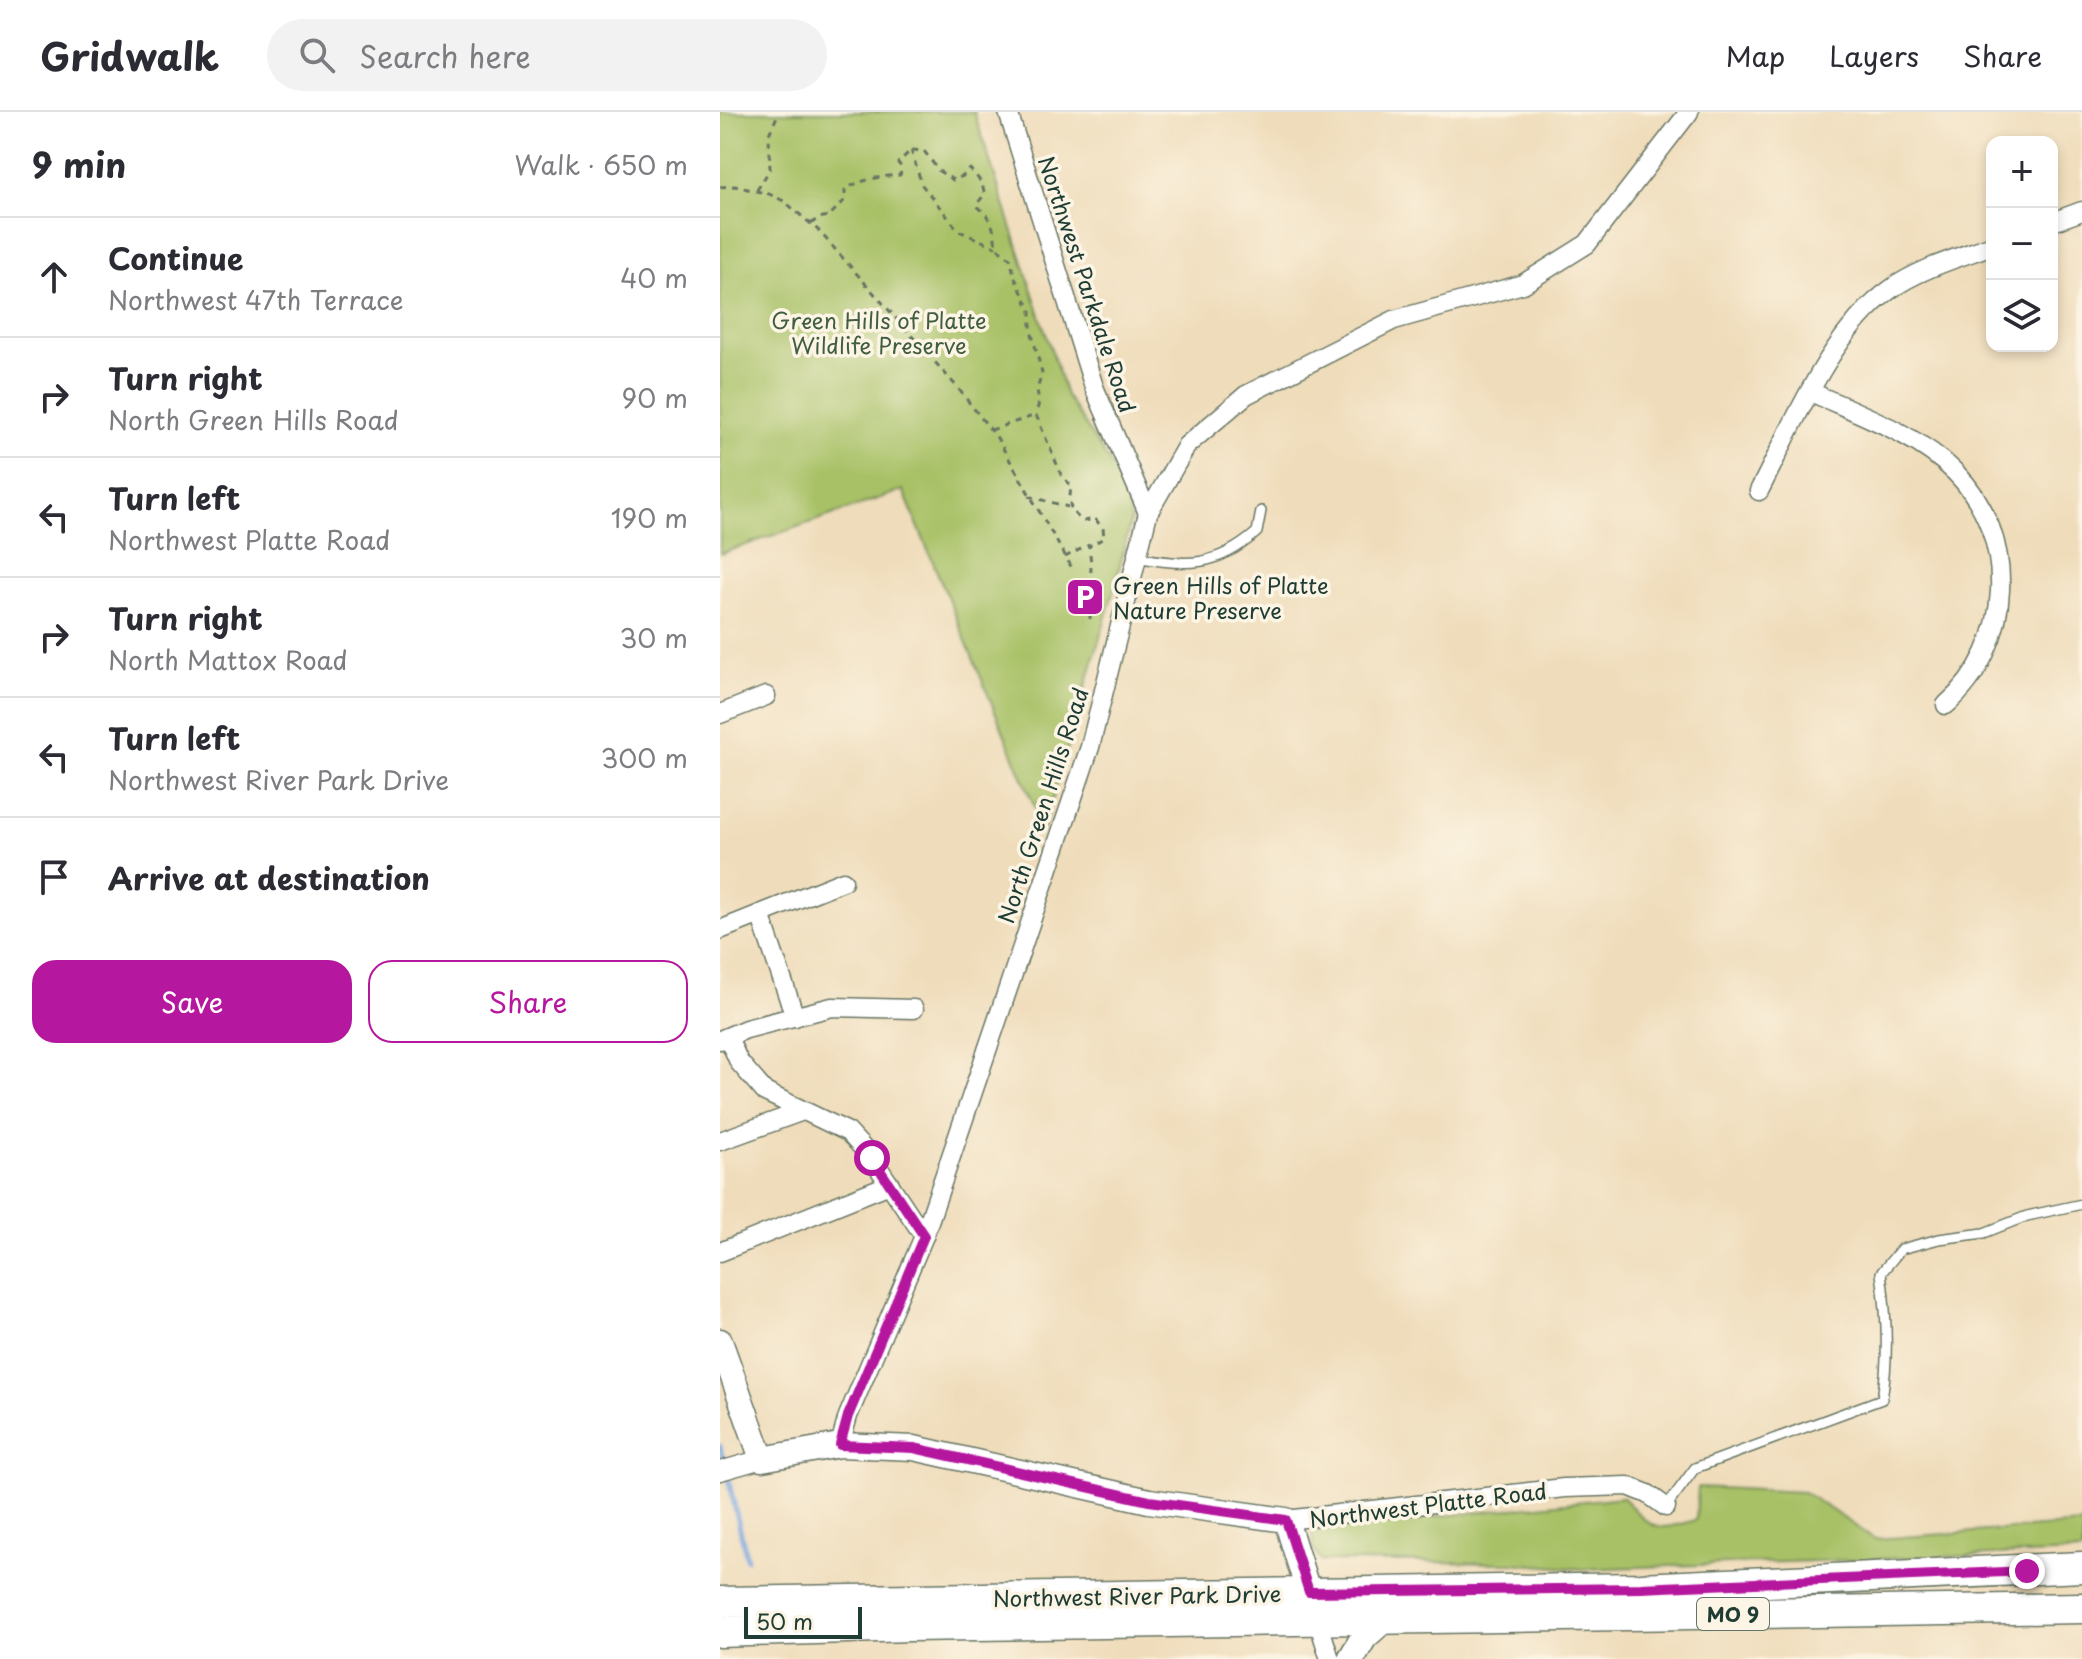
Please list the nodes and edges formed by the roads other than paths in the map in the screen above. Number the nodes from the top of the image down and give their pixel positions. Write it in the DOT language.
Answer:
graph roads {
  1 [pos="1008,112"];
  2 [pos="1689,112"];
  3 [pos="2082,211"];
  4 [pos="2058,220"];
  5 [pos="1986,247"];
  6 [pos="1811,392"];
  7 [pos="1759,491"];
  8 [pos="1261,511"];
  9 [pos="1148,513"];
  10 [pos="1137,557"];
  11 [pos="766,696"];
  12 [pos="1946,705"];
  13 [pos="720,714"];
  14 [pos="843,881"];
  15 [pos="760,914"];
  16 [pos="720,930"];
  17 [pos="914,1009"];
  18 [pos="795,1017"];
  19 [pos="724,1038"];
  20 [pos="803,1111"];
  21 [pos="720,1141"];
  22 [pos="890,1184"];
  23 [pos="2082,1204"];
  24 [pos="924,1236"];
  25 [pos="720,1252"];
  26 [pos="720,1341"];
  27 [pos="852,1444"];
  28 [pos="754,1462"];
  29 [pos="720,1471"];
  30 [pos="1666,1507"];
  31 [pos="1286,1520"];
  32 [pos="2082,1567"];
  33 [pos="1309,1592"];
  34 [pos="720,1602"];
  35 [pos="2082,1608"];
  36 [pos="911,1613"];
  37 [pos="841,1614"];
  38 [pos="1383,1620"];
  39 [pos="1318,1621"];
  40 [pos="720,1632"];
  41 [pos="1330,1659"];
  42 [pos="1351,1659"];
  1 -- 9 [label="street, Northwest Parkdale Road"];
  2 -- 9 [label="street, North Green Hills Road"];
  3 -- 4 [label="street"];
  5 -- 6 [label="street"];
  6 -- 7 [label="street"];
  6 -- 12 [label="street"];
  8 -- 10 [label="lane"];
  9 -- 10 [label="street, North Green Hills Road"];
  10 -- 24 [label="street, North Green Hills Road"];
  11 -- 13 [label="street"];
  14 -- 15 [label="street"];
  15 -- 16 [label="street"];
  15 -- 18 [label="street"];
  17 -- 18 [label="street"];
  18 -- 19 [label="street"];
  19 -- 20 [label="street"];
  20 -- 21 [label="street"];
  20 -- 22 [label="street"];
  22 -- 24 [label="street"];
  22 -- 25 [label="street"];
  23 -- 30 [label="lane"];
  24 -- 27 [label="street, North Green Hills Road"];
  26 -- 28 [label="street"];
  27 -- 28 [label="street, Northwest Platte Road"];
  27 -- 31 [label="street, Northwest Platte Road"];
  28 -- 29 [label="street"];
  30 -- 31 [label="street, Northwest Platte Road"];
  31 -- 33 [label="street"];
  32 -- 33 [label="main road, Northwest River Park Drive / MO 9"];
  33 -- 36 [label="main road, Northwest River Park Drive / MO 9"];
  33 -- 39 [label="street"];
  34 -- 37 [label="main road, Northwest River Park Drive / MO 9"];
  35 -- 38 [label="main road, Northwest River Park Drive / MO 9"];
  36 -- 37 [label="main road, Northwest River Park Drive / MO 9"];
  36 -- 39 [label="main road, Northwest River Park Drive / MO 9"];
  37 -- 40 [label="main road, Northwest River Park Drive / MO 9"];
  38 -- 39 [label="main road, Northwest River Park Drive / MO 9"];
  38 -- 42 [label="main road"];
  39 -- 41 [label="street"];
}
